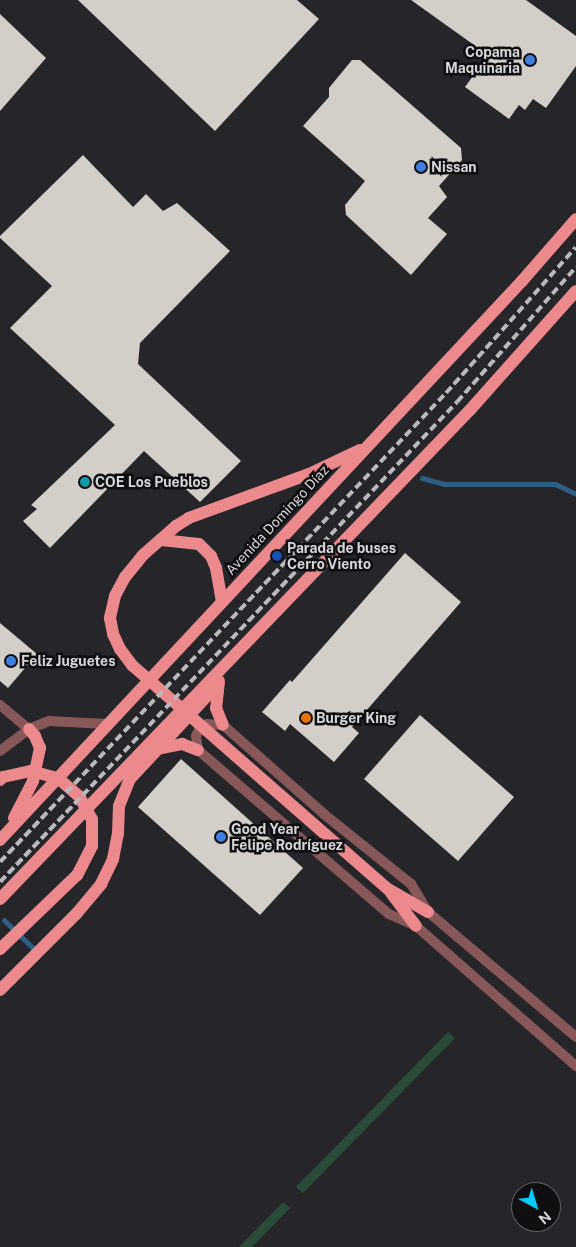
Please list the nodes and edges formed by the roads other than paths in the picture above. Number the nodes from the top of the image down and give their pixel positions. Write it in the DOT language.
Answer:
graph roads {
  1 [pos="576,220"];
  2 [pos="576,291"];
  3 [pos="366,446"];
  4 [pos="161,540"];
  5 [pos="222,601"];
  6 [pos="233,655"];
  7 [pos="217,685"];
  8 [pos="0,704"];
  9 [pos="106,724"];
  10 [pos="222,725"];
  11 [pos="29,729"];
  12 [pos="158,749"];
  13 [pos="198,750"];
  14 [pos="0,751"];
  15 [pos="0,780"];
  16 [pos="1,839"];
  17 [pos="388,889"];
  18 [pos="0,899"];
  19 [pos="428,912"];
  20 [pos="416,926"];
  21 [pos="1,948"];
  22 [pos="0,990"];
  23 [pos="576,1037"];
  24 [pos="576,1066"];
  1 -- 3 [label="main road, Avenida Domingo Díaz"];
  2 -- 6 [label="main road"];
  3 -- 4 [label="main road"];
  3 -- 5 [label="main road, Avenida Domingo Díaz"];
  4 -- 5 [label="main road"];
  4 -- 17 [label="main road"];
  5 -- 9 [label="main road, Avenida Domingo Díaz"];
  6 -- 7 [label="main road"];
  6 -- 18 [label="main road"];
  7 -- 10 [label="main road"];
  7 -- 12 [label="main road"];
  8 -- 11 [label="street"];
  9 -- 11 [label="street"];
  9 -- 16 [label="main road, Avenida Domingo Díaz"];
  10 -- 13 [label="street"];
  10 -- 19 [label="street"];
  11 -- 14 [label="street"];
  11 -- 16 [label="main road"];
  12 -- 13 [label="main road"];
  12 -- 22 [label="main road"];
  13 -- 20 [label="street"];
  15 -- 21 [label="main road"];
  17 -- 19 [label="main road"];
  17 -- 20 [label="main road"];
  19 -- 23 [label="street"];
  20 -- 24 [label="street"];
}
